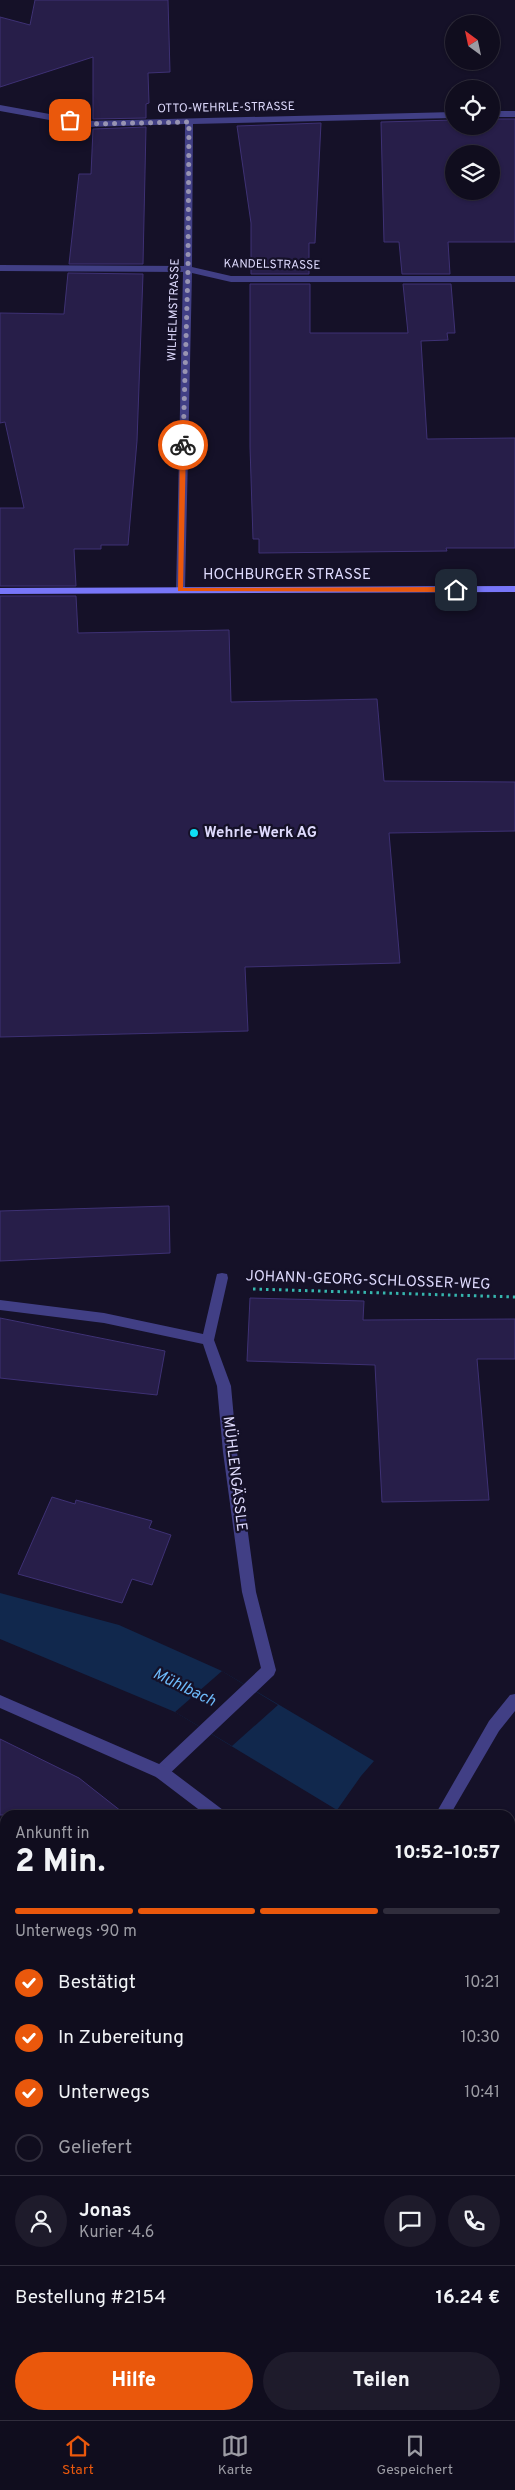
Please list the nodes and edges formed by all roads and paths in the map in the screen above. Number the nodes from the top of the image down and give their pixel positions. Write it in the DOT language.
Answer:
graph roads {
  1 [pos="0,108"];
  2 [pos="500,114"];
  3 [pos="515,114"];
  4 [pos="445,115"];
  5 [pos="189,122"];
  6 [pos="0,268"];
  7 [pos="188,269"];
  8 [pos="515,278"];
  9 [pos="0,590"];
  10 [pos="180,590"];
  11 [pos="515,590"];
  12 [pos="221,1283"];
  13 [pos="515,1297"];
  14 [pos="0,1305"];
  15 [pos="208,1340"];
  16 [pos="515,1700"];
  17 [pos="0,1701"];
  18 [pos="161,1772"];
  19 [pos="211,1810"];
  20 [pos="445,1810"];
  1 -- 5 [label="street, OTTO-WEHRLE-STRASSE"];
  2 -- 3 [label="street"];
  4 -- 5 [label="street, OTTO-WEHRLE-STRASSE"];
  5 -- 7 [label="street, WILHELMSTRASSE"];
  6 -- 7 [label="street, KANDELSTRASSE"];
  7 -- 8 [label="street, KANDELSTRASSE"];
  7 -- 10 [label="street, WILHELMSTRASSE"];
  9 -- 10 [label="street, HOCHBURGER STRASSE"];
  10 -- 11 [label="street, HOCHBURGER STRASSE"];
  12 -- 13 [label="path, JOHANN-GEORG-SCHLOSSER-WEG"];
  12 -- 15 [label="street"];
  14 -- 15 [label="street"];
  15 -- 18 [label="street, MÜHLENGÄSSLE"];
  16 -- 20 [label="street"];
  17 -- 18 [label="street"];
  18 -- 19 [label="street"];
}
